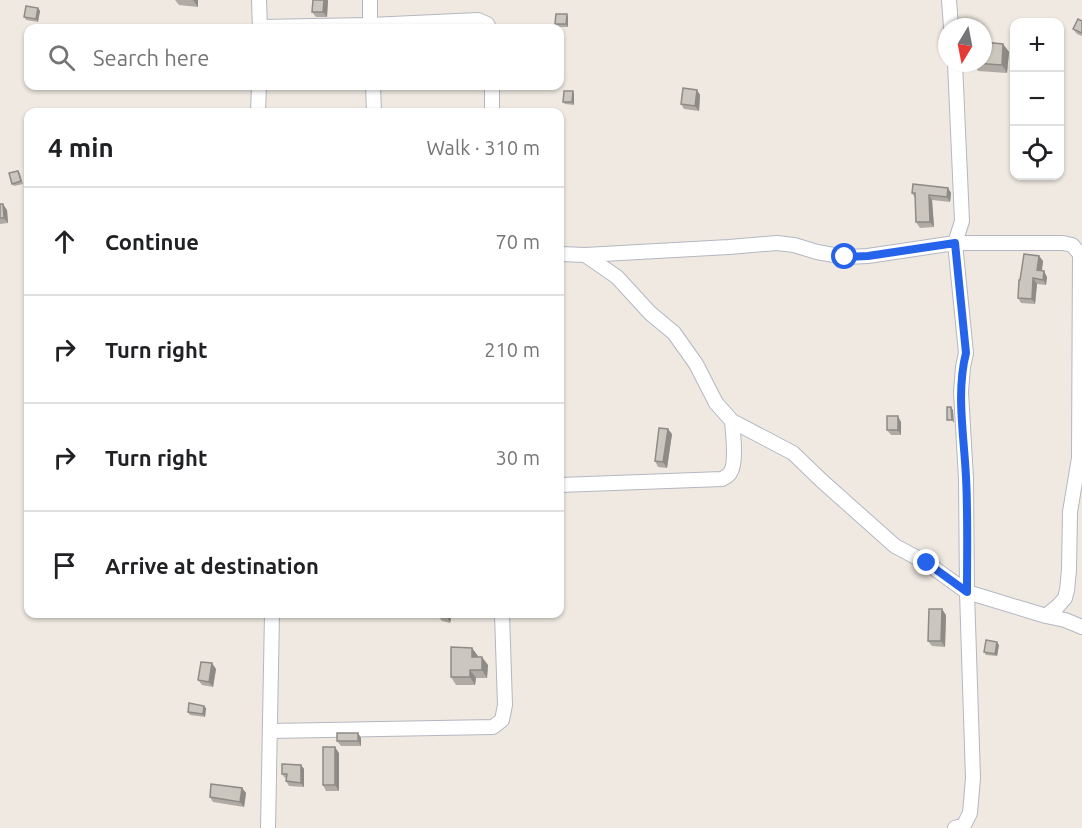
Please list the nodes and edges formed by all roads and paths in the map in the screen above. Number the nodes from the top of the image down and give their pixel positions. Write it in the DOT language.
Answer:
graph roads {
  1 [pos="259,0"];
  2 [pos="370,0"];
  3 [pos="949,0"];
  4 [pos="950,18"];
  5 [pos="261,24"];
  6 [pos="370,24"];
  7 [pos="416,24"];
  8 [pos="487,24"];
  9 [pos="955,72"];
  10 [pos="259,90"];
  11 [pos="373,90"];
  12 [pos="492,90"];
  13 [pos="258,108"];
  14 [pos="374,108"];
  15 [pos="492,108"];
  16 [pos="955,243"];
  17 [pos="564,254"];
  18 [pos="1081,254"];
  19 [pos="585,255"];
  20 [pos="732,421"];
  21 [pos="564,485"];
  22 [pos="967,592"];
  23 [pos="1046,616"];
  24 [pos="273,618"];
  25 [pos="502,618"];
  26 [pos="1082,627"];
  27 [pos="270,731"];
  28 [pos="268,828"];
  29 [pos="955,828"];
  1 -- 5 [label="street"];
  2 -- 6 [label="street"];
  3 -- 4 [label="street"];
  7 -- 8 [label="street"];
  9 -- 16 [label="street"];
  10 -- 13 [label="street"];
  11 -- 14 [label="street"];
  12 -- 15 [label="street"];
  16 -- 18 [label="street"];
  16 -- 19 [label="street"];
  16 -- 22 [label="street"];
  17 -- 19 [label="street"];
  18 -- 23 [label="street"];
  19 -- 20 [label="street"];
  20 -- 21 [label="street"];
  20 -- 22 [label="street"];
  22 -- 23 [label="street"];
  22 -- 29 [label="street"];
  23 -- 26 [label="street"];
  24 -- 27 [label="street"];
  25 -- 27 [label="street"];
  27 -- 28 [label="street"];
}
